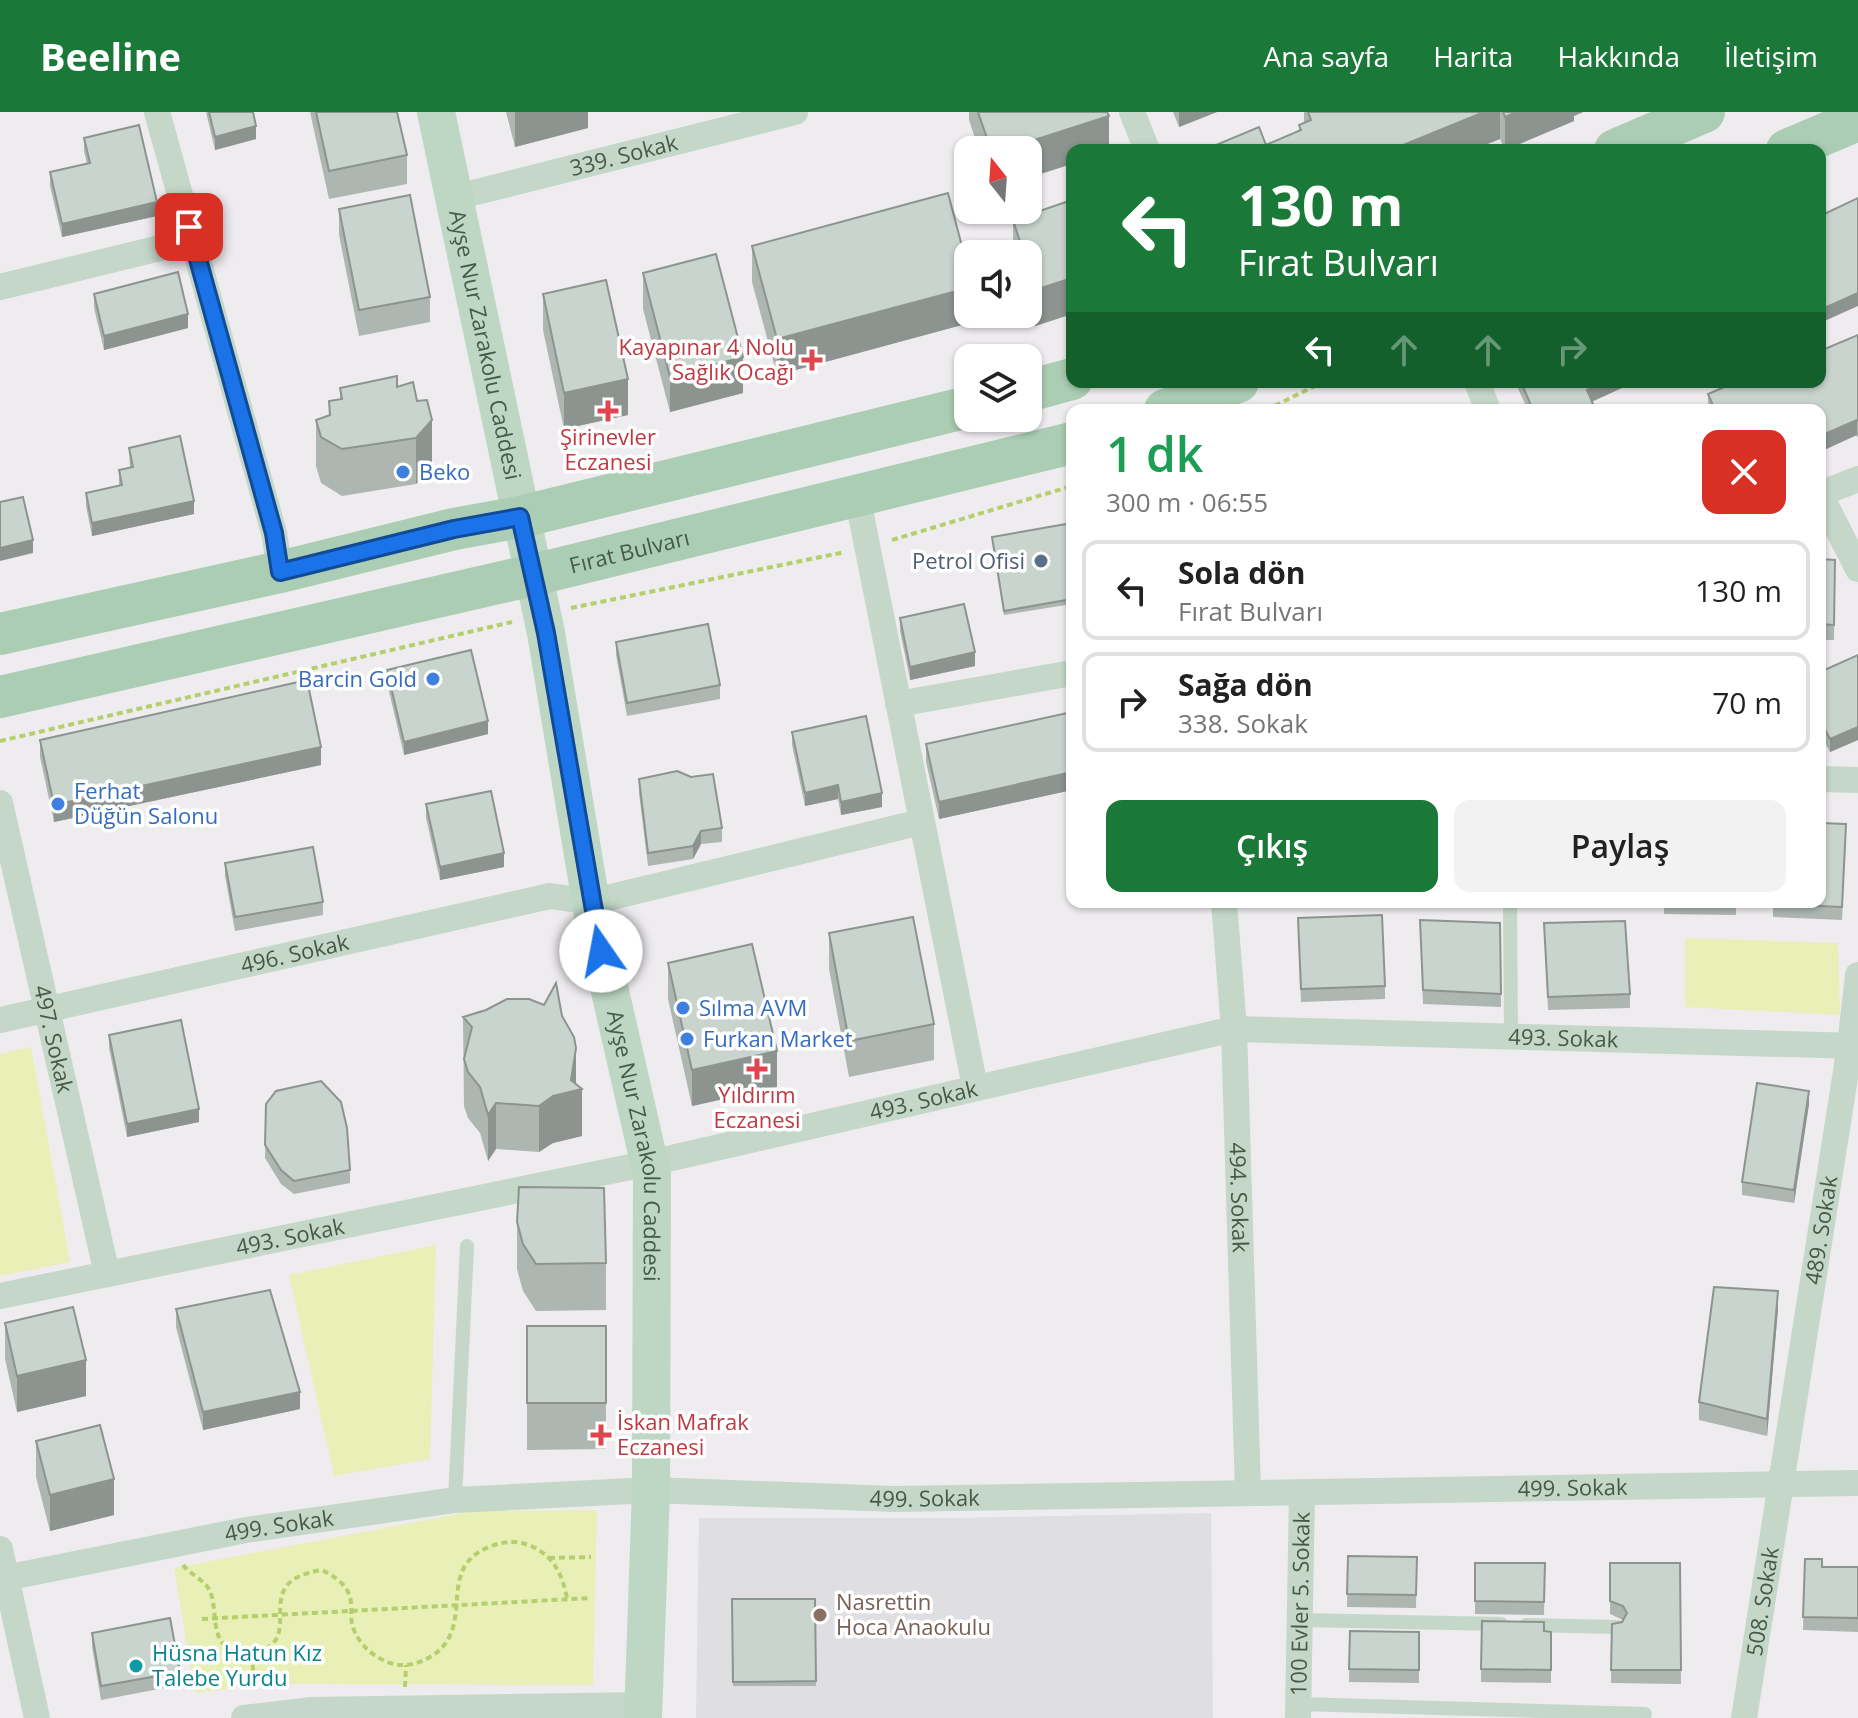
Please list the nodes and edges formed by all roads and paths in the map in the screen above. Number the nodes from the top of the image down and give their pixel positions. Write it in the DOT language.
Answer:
graph roads {
  1 [pos="157,112"];
  2 [pos="436,112"];
  3 [pos="795,112"];
  4 [pos="1132,112"];
  5 [pos="1704,112"];
  6 [pos="1858,120"];
  7 [pos="710,122"];
  8 [pos="1145,144"];
  9 [pos="1629,144"];
  10 [pos="1801,144"];
  11 [pos="453,198"];
  12 [pos="193,240"];
  13 [pos="0,287"];
  14 [pos="1066,381"];
  15 [pos="1042,387"];
  16 [pos="1226,388"];
  17 [pos="1311,388"];
  18 [pos="1192,404"];
  19 [pos="1278,404"];
  20 [pos="954,410"];
  21 [pos="1066,444"];
  22 [pos="1858,479"];
  23 [pos="1826,492"];
  24 [pos="857,495"];
  25 [pos="1826,506"];
  26 [pos="520,517"];
  27 [pos="1858,569"];
  28 [pos="280,572"];
  29 [pos="533,575"];
  30 [pos="0,634"];
  31 [pos="1066,674"];
  32 [pos="0,697"];
  33 [pos="898,704"];
  34 [pos="1826,779"];
  35 [pos="1858,780"];
  36 [pos="0,803"];
  37 [pos="921,822"];
  38 [pos="591,902"];
  39 [pos="1224,908"];
  40 [pos="1510,908"];
  41 [pos="1858,975"];
  42 [pos="47,1009"];
  43 [pos="0,1020"];
  44 [pos="1234,1029"];
  45 [pos="1511,1036"];
  46 [pos="1854,1046"];
  47 [pos="975,1087"];
  48 [pos="650,1163"];
  49 [pos="467,1246"];
  50 [pos="107,1274"];
  51 [pos="0,1296"];
  52 [pos="1858,1483"];
  53 [pos="1781,1485"];
  54 [pos="651,1490"];
  55 [pos="1248,1492"];
  56 [pos="1302,1492"];
  57 [pos="455,1500"];
  58 [pos="165,1546"];
  59 [pos="0,1549"];
  60 [pos="591,1557"];
  61 [pos="549,1558"];
  62 [pos="4,1578"];
  63 [pos="567,1598"];
  64 [pos="590,1598"];
  65 [pos="455,1605"];
  66 [pos="351,1611"];
  67 [pos="280,1614"];
  68 [pos="213,1618"];
  69 [pos="202,1619"];
  70 [pos="1300,1620"];
  71 [pos="1617,1627"];
  72 [pos="251,1655"];
  73 [pos="406,1665"];
  74 [pos="255,1682"];
  75 [pos="404,1688"];
  76 [pos="643,1711"];
  77 [pos="1298,1711"];
  78 [pos="1645,1714"];
  79 [pos="37,1718"];
  80 [pos="244,1718"];
  81 [pos="1744,1718"];
  1 -- 12 [label="street"];
  2 -- 11 [label="street, Ayşe Nur Zarakolu Caddesi"];
  3 -- 7 [label="street, 339. Sokak"];
  4 -- 8 [label="street"];
  5 -- 9 [label="main road"];
  6 -- 10 [label="main road"];
  7 -- 11 [label="street, 339. Sokak"];
  11 -- 26 [label="street, Ayşe Nur Zarakolu Caddesi"];
  12 -- 13 [label="street"];
  12 -- 28 [label="street"];
  14 -- 15 [label="main road"];
  16 -- 18 [label="main road"];
  17 -- 19 [label="path"];
  20 -- 26 [label="main road"];
  21 -- 24 [label="main road, Fırat Bulvarı"];
  22 -- 23 [label="street"];
  24 -- 29 [label="main road, Fırat Bulvarı"];
  24 -- 33 [label="street"];
  25 -- 27 [label="street"];
  26 -- 28 [label="main road"];
  26 -- 29 [label="street, Ayşe Nur Zarakolu Caddesi"];
  28 -- 30 [label="main road"];
  29 -- 32 [label="main road, Fırat Bulvarı"];
  29 -- 38 [label="street, Ayşe Nur Zarakolu Caddesi"];
  31 -- 33 [label="street"];
  33 -- 37 [label="street"];
  34 -- 35 [label="street"];
  36 -- 42 [label="street, 497. Sokak"];
  37 -- 38 [label="street"];
  37 -- 47 [label="street"];
  38 -- 42 [label="street, 496. Sokak"];
  38 -- 48 [label="street, Ayşe Nur Zarakolu Caddesi"];
  39 -- 44 [label="street, 494. Sokak"];
  40 -- 45 [label="lane"];
  41 -- 46 [label="street, 489. Sokak"];
  42 -- 43 [label="street, 496. Sokak"];
  42 -- 50 [label="street, 497. Sokak"];
  44 -- 45 [label="street, 493. Sokak"];
  44 -- 47 [label="street, 493. Sokak"];
  44 -- 55 [label="street, 494. Sokak"];
  45 -- 46 [label="street, 493. Sokak"];
  46 -- 53 [label="street, 489. Sokak"];
  47 -- 48 [label="street, 493. Sokak"];
  48 -- 50 [label="street, 493. Sokak"];
  48 -- 54 [label="street, Ayşe Nur Zarakolu Caddesi"];
  49 -- 57 [label="lane"];
  50 -- 51 [label="street, 493. Sokak"];
  52 -- 53 [label="street, 499. Sokak"];
  53 -- 56 [label="street, 499. Sokak"];
  53 -- 81 [label="street, 508. Sokak"];
  54 -- 55 [label="street, 499. Sokak"];
  54 -- 57 [label="street, 499. Sokak"];
  54 -- 76 [label="street, Ayşe Nur Zarakolu Caddesi"];
  55 -- 56 [label="street, 499. Sokak"];
  56 -- 70 [label="street, 100 Evler 5. Sokak"];
  57 -- 58 [label="street, 499. Sokak"];
  58 -- 62 [label="street, 499. Sokak"];
  58 -- 68 [label="path"];
  59 -- 62 [label="street"];
  60 -- 61 [label="path"];
  61 -- 63 [label="path"];
  61 -- 65 [label="path"];
  62 -- 79 [label="street"];
  63 -- 64 [label="path"];
  63 -- 65 [label="path"];
  65 -- 66 [label="path"];
  65 -- 73 [label="path"];
  66 -- 67 [label="path"];
  66 -- 67 [label="path"];
  66 -- 73 [label="path"];
  67 -- 68 [label="path"];
  67 -- 72 [label="path"];
  68 -- 69 [label="path"];
  68 -- 72 [label="path"];
  70 -- 71 [label="lane"];
  70 -- 77 [label="street, 100 Evler 5. Sokak"];
  72 -- 74 [label="path"];
  73 -- 75 [label="path"];
  76 -- 80 [label="street"];
  77 -- 78 [label="lane"];
}
